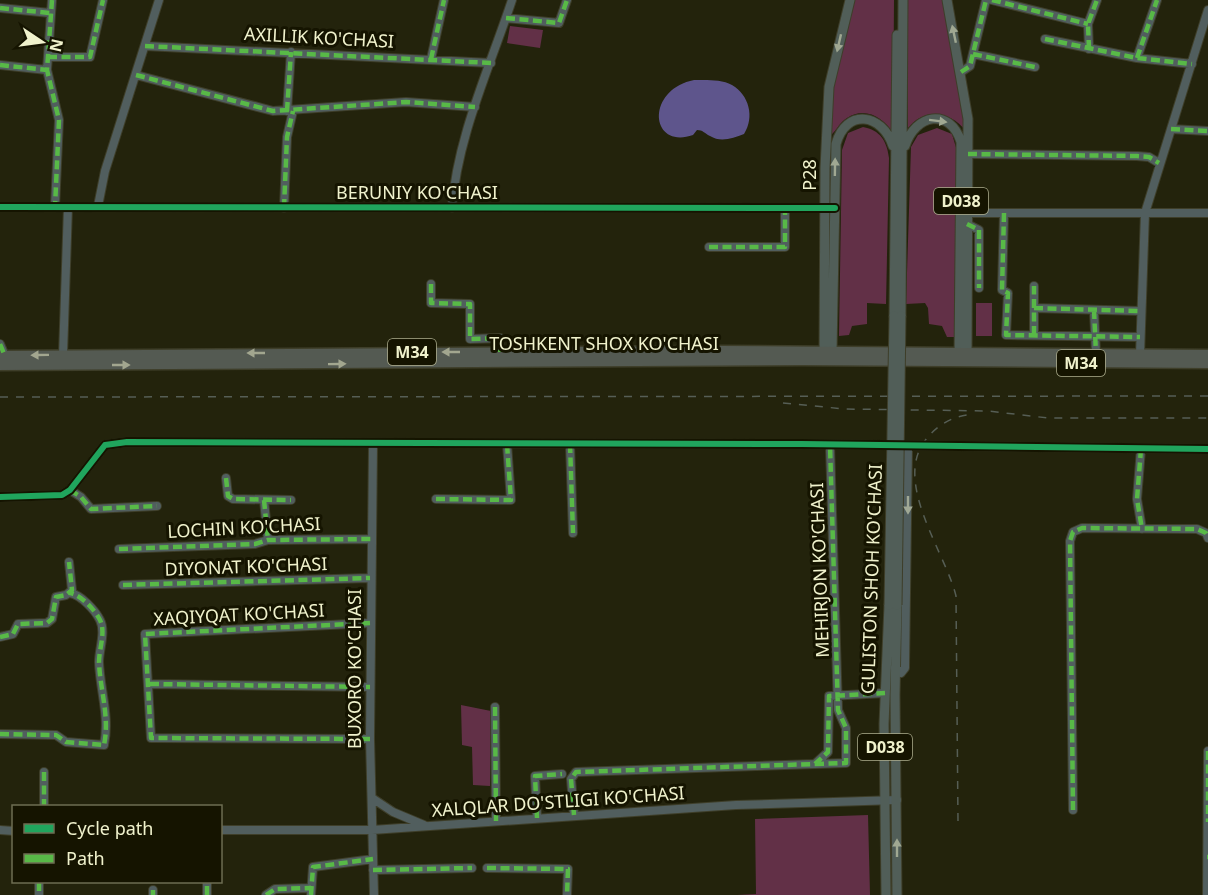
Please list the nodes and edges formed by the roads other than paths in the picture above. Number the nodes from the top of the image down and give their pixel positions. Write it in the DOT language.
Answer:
graph roads {
  1 [pos="52,0"];
  2 [pos="103,0"];
  3 [pos="159,0"];
  4 [pos="444,0"];
  5 [pos="512,0"];
  6 [pos="567,0"];
  7 [pos="850,0"];
  8 [pos="898,0"];
  9 [pos="903,0"];
  10 [pos="946,0"];
  11 [pos="986,0"];
  12 [pos="992,0"];
  13 [pos="1096,0"];
  14 [pos="1157,0"];
  15 [pos="0,8"];
  16 [pos="1208,10"];
  17 [pos="50,13"];
  18 [pos="506,18"];
  19 [pos="1088,24"];
  20 [pos="1045,39"];
  21 [pos="145,46"];
  22 [pos="1089,49"];
  23 [pos="291,52"];
  24 [pos="973,54"];
  25 [pos="48,57"];
  26 [pos="1137,58"];
  27 [pos="431,59"];
  28 [pos="491,63"];
  29 [pos="1192,64"];
  30 [pos="0,65"];
  31 [pos="1035,67"];
  32 [pos="47,70"];
  33 [pos="961,72"];
  34 [pos="136,75"];
  35 [pos="475,107"];
  36 [pos="290,111"];
  37 [pos="1171,129"];
  38 [pos="1208,131"];
  39 [pos="968,154"];
  40 [pos="899,157"];
  41 [pos="1159,164"];
  42 [pos="98,206"];
  43 [pos="0,207"];
  44 [pos="55,207"];
  45 [pos="68,207"];
  46 [pos="284,208"];
  47 [pos="452,208"];
  48 [pos="785,208"];
  49 [pos="830,208"];
  50 [pos="967,213"];
  51 [pos="1004,213"];
  52 [pos="1145,213"];
  53 [pos="1208,213"];
  54 [pos="967,224"];
  55 [pos="709,247"];
  56 [pos="979,260"];
  57 [pos="967,261"];
  58 [pos="431,284"];
  59 [pos="1035,286"];
  60 [pos="979,288"];
  61 [pos="1034,308"];
  62 [pos="1094,310"];
  63 [pos="1141,311"];
  64 [pos="1034,335"];
  65 [pos="1094,336"];
  66 [pos="1140,337"];
  67 [pos="0,344"];
  68 [pos="500,352"];
  69 [pos="828,352"];
  70 [pos="1096,354"];
  71 [pos="63,355"];
  72 [pos="1140,355"];
  73 [pos="1208,355"];
  74 [pos="692,356"];
  75 [pos="963,357"];
  76 [pos="2,359"];
  77 [pos="1110,359"];
  78 [pos="1208,363"];
  79 [pos="373,444"];
  80 [pos="507,444"];
  81 [pos="570,444"];
  82 [pos="831,446"];
  83 [pos="908,446"];
  84 [pos="1141,449"];
  85 [pos="1208,449"];
  86 [pos="226,478"];
  87 [pos="70,490"];
  88 [pos="0,497"];
  89 [pos="436,499"];
  90 [pos="264,500"];
  91 [pos="291,500"];
  92 [pos="157,506"];
  93 [pos="1142,529"];
  94 [pos="573,533"];
  95 [pos="1208,538"];
  96 [pos="371,539"];
  97 [pos="268,540"];
  98 [pos="119,549"];
  99 [pos="69,562"];
  100 [pos="370,578"];
  101 [pos="123,585"];
  102 [pos="70,593"];
  103 [pos="893,605"];
  104 [pos="370,623"];
  105 [pos="0,638"];
  106 [pos="895,668"];
  107 [pos="150,684"];
  108 [pos="370,687"];
  109 [pos="885,693"];
  110 [pos="839,694"];
  111 [pos="495,707"];
  112 [pos="0,734"];
  113 [pos="370,739"];
  114 [pos="1208,751"];
  115 [pos="815,764"];
  116 [pos="44,772"];
  117 [pos="562,774"];
  118 [pos="372,798"];
  119 [pos="886,800"];
  120 [pos="897,800"];
  121 [pos="44,805"];
  122 [pos="1073,810"];
  123 [pos="574,815"];
  124 [pos="537,818"];
  125 [pos="496,821"];
  126 [pos="1208,822"];
  127 [pos="431,827"];
  128 [pos="222,830"];
  129 [pos="372,830"];
  130 [pos="1208,857"];
  131 [pos="373,859"];
  132 [pos="472,868"];
  133 [pos="488,868"];
  134 [pos="373,870"];
  135 [pos="311,892"];
  136 [pos="267,895"];
  137 [pos="374,895"];
  138 [pos="567,895"];
  139 [pos="886,895"];
  140 [pos="897,895"];
  141 [pos="1207,895"];
  1 -- 17 [label="street"];
  2 -- 25 [label="street"];
  3 -- 21 [label="street"];
  4 -- 27 [label="street"];
  5 -- 18 [label="street"];
  6 -- 18 [label="street"];
  7 -- 49 [label="main road, Р28 / D038, one-way"];
  8 -- 40 [label="main road, GULISTON SHOH KO'CHASI / D038"];
  9 -- 40 [label="main road, GULISTON SHOH KO'CHASI / D038"];
  33 -- 10 [label="main road, D038, one-way"];
  11 -- 24 [label="street"];
  12 -- 19 [label="street"];
  13 -- 19 [label="street"];
  14 -- 26 [label="street"];
  15 -- 17 [label="street"];
  16 -- 29 [label="street"];
  17 -- 25 [label="street"];
  18 -- 28 [label="street"];
  19 -- 22 [label="street"];
  20 -- 22 [label="street"];
  21 -- 23 [label="street, AXILLIK KO'CHASI"];
  21 -- 34 [label="street"];
  22 -- 26 [label="street"];
  23 -- 27 [label="street, AXILLIK KO'CHASI"];
  23 -- 36 [label="street"];
  24 -- 31 [label="street"];
  24 -- 33 [label="street"];
  25 -- 32 [label="street"];
  26 -- 29 [label="street"];
  27 -- 28 [label="street, AXILLIK KO'CHASI"];
  28 -- 35 [label="street"];
  29 -- 37 [label="street"];
  30 -- 32 [label="street"];
  32 -- 44 [label="street"];
  33 -- 39 [label="main road, D038"];
  34 -- 36 [label="street"];
  34 -- 42 [label="street"];
  35 -- 36 [label="street"];
  35 -- 47 [label="street"];
  36 -- 46 [label="street"];
  37 -- 38 [label="street"];
  37 -- 41 [label="street"];
  39 -- 41 [label="street"];
  39 -- 50 [label="main road, D038"];
  49 -- 40 [label="main road, GULISTON SHOH KO'CHASI / D038, one-way"];
  40 -- 75 [label="main road, GULISTON SHOH KO'CHASI / D038, one-way"];
  40 -- 103 [label="main road, GULISTON SHOH KO'CHASI / D038, bridge"];
  41 -- 52 [label="street"];
  42 -- 45 [label="street, BERUNIY KO'CHASI"];
  42 -- 46 [label="street, BERUNIY KO'CHASI"];
  43 -- 44 [label="street, BERUNIY KO'CHASI"];
  44 -- 45 [label="street, BERUNIY KO'CHASI"];
  45 -- 71 [label="street"];
  46 -- 47 [label="street, BERUNIY KO'CHASI"];
  47 -- 48 [label="street, BERUNIY KO'CHASI"];
  48 -- 49 [label="street, BERUNIY KO'CHASI"];
  48 -- 55 [label="street"];
  49 -- 69 [label="main road, Р28 / D038"];
  50 -- 51 [label="street"];
  50 -- 54 [label="main road, D038"];
  51 -- 52 [label="street"];
  51 -- 64 [label="street"];
  52 -- 53 [label="street"];
  52 -- 63 [label="street"];
  54 -- 56 [label="street"];
  54 -- 57 [label="main road, D038"];
  56 -- 57 [label="street"];
  56 -- 60 [label="street"];
  57 -- 75 [label="main road, D038"];
  58 -- 68 [label="street"];
  59 -- 61 [label="street"];
  61 -- 62 [label="street"];
  61 -- 64 [label="street"];
  62 -- 63 [label="street"];
  62 -- 65 [label="street"];
  63 -- 66 [label="street"];
  64 -- 65 [label="street"];
  65 -- 66 [label="street"];
  65 -- 70 [label="street"];
  66 -- 72 [label="street"];
  67 -- 76 [label="street"];
  68 -- 71 [label="highway, TOSHKENT SHOX KO'CHASI / M34, one-way"];
  68 -- 74 [label="highway, TOSHKENT SHOX KO'CHASI / M34"];
  69 -- 74 [label="highway, TOSHKENT SHOX KO'CHASI / M34"];
  69 -- 75 [label="highway, TOSHKENT SHOX KO'CHASI / M34"];
  70 -- 75 [label="highway, TOSHKENT SHOX KO'CHASI / M34"];
  70 -- 77 [label="highway, TOSHKENT SHOX KO'CHASI / M34"];
  71 -- 76 [label="highway, TOSHKENT SHOX KO'CHASI / M34, one-way"];
  72 -- 73 [label="highway, TOSHKENT SHOX KO'CHASI / M34"];
  72 -- 77 [label="highway, TOSHKENT SHOX KO'CHASI / M34"];
  74 -- 75 [label="highway, TOSHKENT SHOX KO'CHASI / M34"];
  76 -- 74 [label="highway, TOSHKENT SHOX KO'CHASI / M34, one-way"];
  75 -- 77 [label="highway, TOSHKENT SHOX KO'CHASI / M34"];
  77 -- 78 [label="highway, TOSHKENT SHOX KO'CHASI / M34"];
  79 -- 80 [label="street"];
  79 -- 87 [label="street"];
  79 -- 96 [label="street, BUXORO KO'CHASI"];
  80 -- 81 [label="street"];
  80 -- 89 [label="street"];
  81 -- 82 [label="street"];
  81 -- 94 [label="street"];
  82 -- 83 [label="street"];
  82 -- 110 [label="street, MEHIRJON KO'CHASI"];
  83 -- 84 [label="street"];
  83 -- 106 [label="street, one-way"];
  84 -- 85 [label="street"];
  84 -- 93 [label="street"];
  86 -- 90 [label="street"];
  87 -- 88 [label="street"];
  87 -- 92 [label="street"];
  90 -- 91 [label="street"];
  90 -- 97 [label="street"];
  93 -- 95 [label="street"];
  93 -- 122 [label="street"];
  96 -- 97 [label="street, LOCHIN KO'CHASI"];
  96 -- 100 [label="street, BUXORO KO'CHASI"];
  97 -- 98 [label="street, LOCHIN KO'CHASI"];
  99 -- 102 [label="street"];
  100 -- 101 [label="street, DIYONAT KO'CHASI"];
  100 -- 104 [label="street, BUXORO KO'CHASI"];
  102 -- 105 [label="street"];
  102 -- 112 [label="street"];
  103 -- 106 [label="main road, GULISTON SHOH KO'CHASI / D038"];
  103 -- 109 [label="main road, GULISTON SHOH KO'CHASI / D038"];
  104 -- 107 [label="street, XAQIYQAT KO'CHASI"];
  104 -- 108 [label="street, BUXORO KO'CHASI"];
  106 -- 120 [label="main road, GULISTON SHOH KO'CHASI / D038"];
  107 -- 108 [label="street"];
  107 -- 113 [label="street"];
  108 -- 113 [label="street, BUXORO KO'CHASI"];
  109 -- 110 [label="street"];
  109 -- 119 [label="main road, GULISTON SHOH KO'CHASI / D038"];
  110 -- 115 [label="street"];
  110 -- 115 [label="street, MEHIRJON KO'CHASI"];
  111 -- 125 [label="street"];
  113 -- 118 [label="street, BUXORO KO'CHASI"];
  114 -- 126 [label="street"];
  115 -- 123 [label="street"];
  116 -- 121 [label="street"];
  117 -- 124 [label="street"];
  118 -- 127 [label="street"];
  118 -- 129 [label="street, BUXORO KO'CHASI"];
  119 -- 120 [label="street, XALQLAR DO'STLIGI KO'CHASI"];
  119 -- 123 [label="street, XALQLAR DO'STLIGI KO'CHASI"];
  119 -- 139 [label="main road, GULISTON SHOH KO'CHASI / D038"];
  140 -- 120 [label="main road, GULISTON SHOH KO'CHASI / D038, one-way"];
  123 -- 124 [label="street, XALQLAR DO'STLIGI KO'CHASI"];
  124 -- 125 [label="street, XALQLAR DO'STLIGI KO'CHASI"];
  125 -- 127 [label="street, XALQLAR DO'STLIGI KO'CHASI"];
  126 -- 130 [label="street"];
  127 -- 129 [label="street, XALQLAR DO'STLIGI KO'CHASI"];
  128 -- 129 [label="street, XALQLAR DO'STLIGI KO'CHASI"];
  129 -- 131 [label="street, BUXORO KO'CHASI"];
  130 -- 141 [label="street"];
  131 -- 134 [label="street, BUXORO KO'CHASI"];
  131 -- 135 [label="street"];
  132 -- 134 [label="street"];
  133 -- 138 [label="street"];
  134 -- 137 [label="street, BUXORO KO'CHASI"];
  135 -- 136 [label="street"];
}
